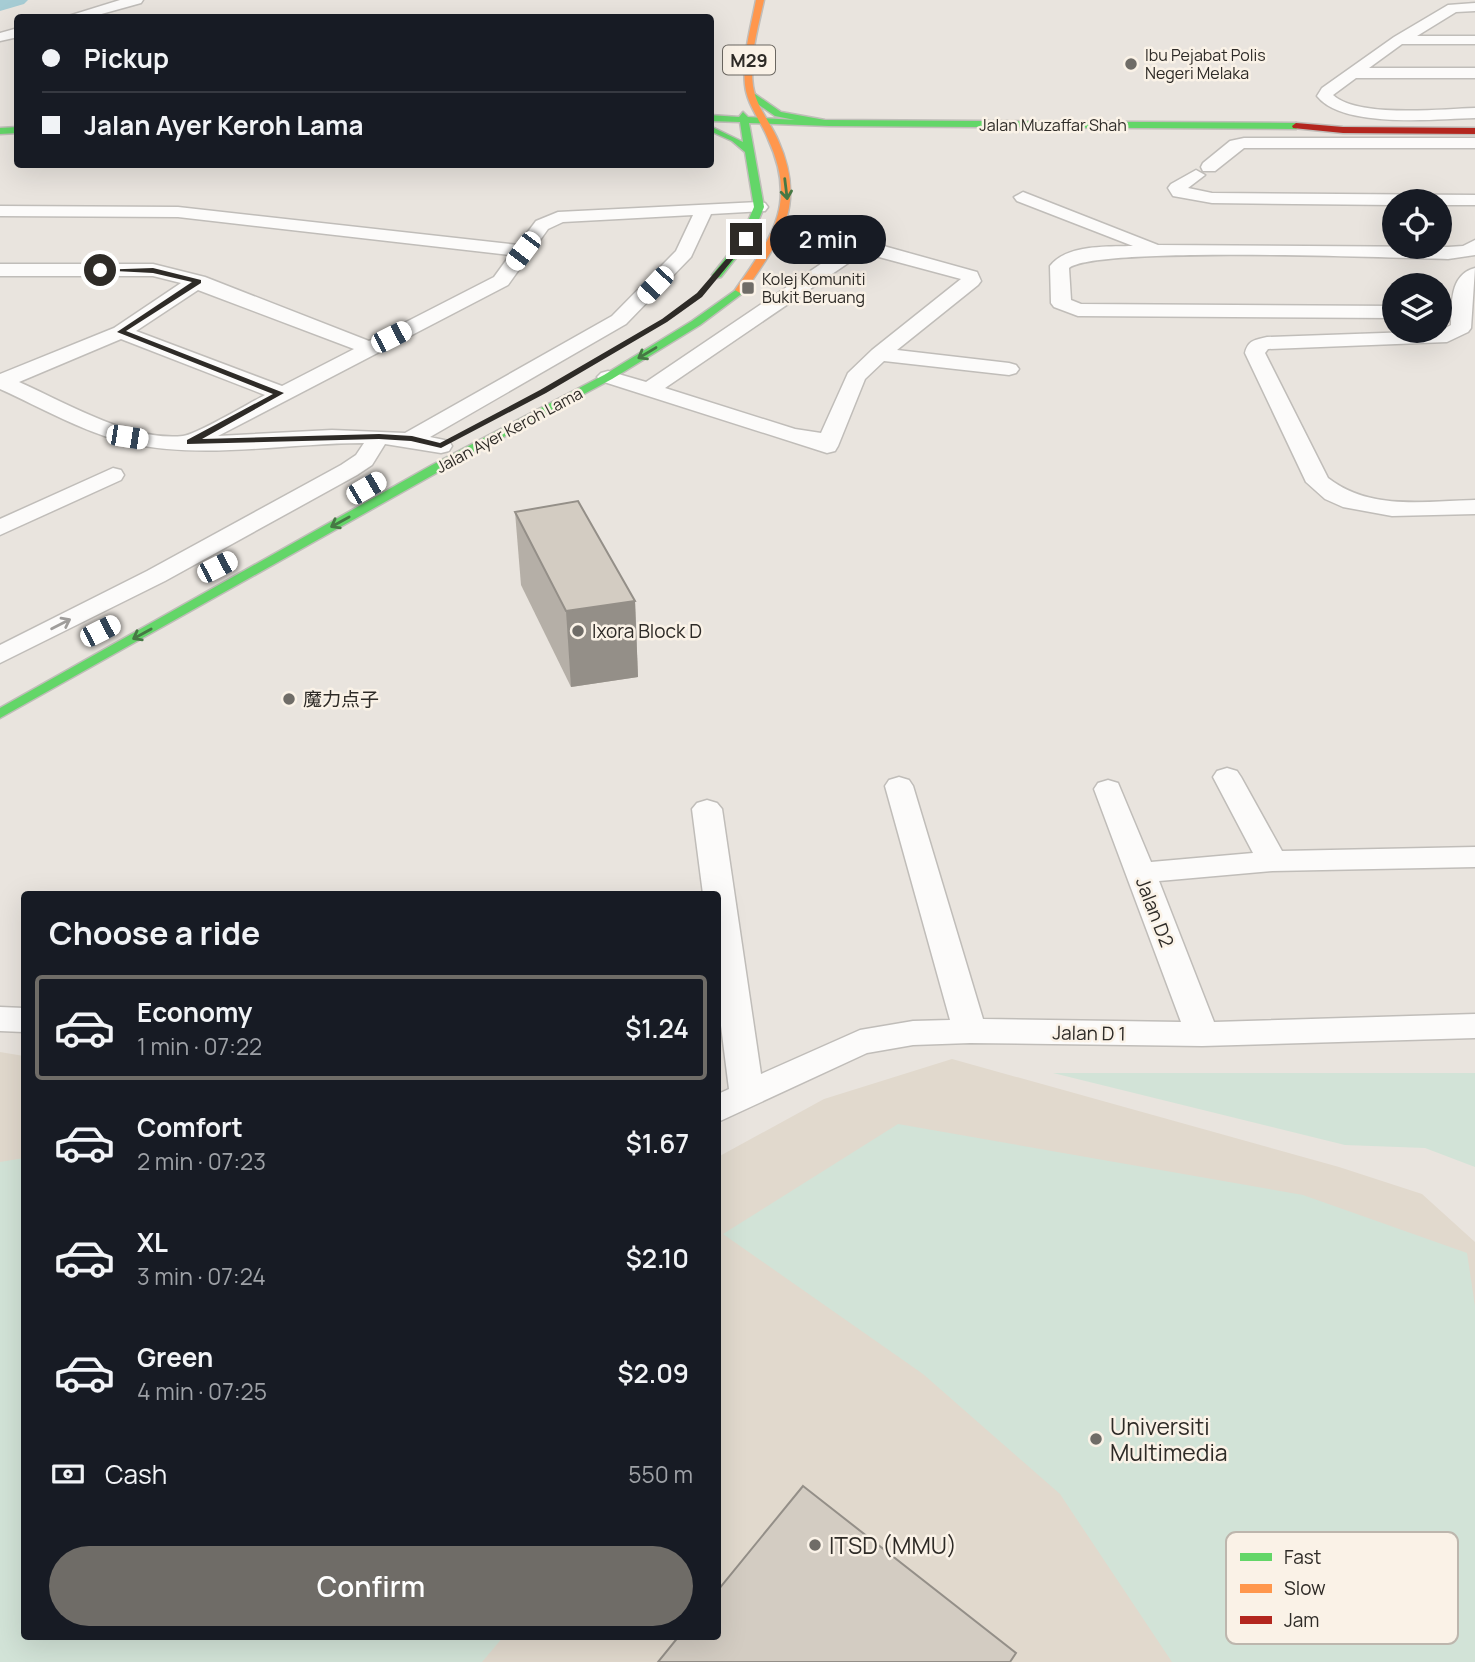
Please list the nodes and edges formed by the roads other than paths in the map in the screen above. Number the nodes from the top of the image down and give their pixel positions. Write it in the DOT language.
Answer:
graph roads {
  1 [pos="136,0"];
  2 [pos="748,0"];
  3 [pos="760,0"];
  4 [pos="1475,7"];
  5 [pos="84,14"];
  6 [pos="1399,40"];
  7 [pos="1475,40"];
  8 [pos="1352,73"];
  9 [pos="1475,73"];
  10 [pos="739,98"];
  11 [pos="1475,113"];
  12 [pos="714,114"];
  13 [pos="714,117"];
  14 [pos="745,122"];
  15 [pos="763,122"];
  16 [pos="837,123"];
  17 [pos="1475,124"];
  18 [pos="714,126"];
  19 [pos="1321,126"];
  20 [pos="714,128"];
  21 [pos="1475,131"];
  22 [pos="1475,143"];
  23 [pos="776,149"];
  24 [pos="751,153"];
  25 [pos="1023,197"];
  26 [pos="1475,200"];
  27 [pos="759,207"];
  28 [pos="705,209"];
  29 [pos="0,211"];
  30 [pos="1475,247"];
  31 [pos="1161,250"];
  32 [pos="523,251"];
  33 [pos="0,270"];
  34 [pos="1475,274"];
  35 [pos="198,281"];
  36 [pos="707,286"];
  37 [pos="1382,312"];
  38 [pos="121,332"];
  39 [pos="369,348"];
  40 [pos="879,354"];
  41 [pos="1009,369"];
  42 [pos="608,377"];
  43 [pos="0,381"];
  44 [pos="649,390"];
  45 [pos="280,393"];
  46 [pos="379,437"];
  47 [pos="190,442"];
  48 [pos="446,443"];
  49 [pos="415,448"];
  50 [pos="113,475"];
  51 [pos="1475,508"];
  52 [pos="0,528"];
  53 [pos="0,654"];
  54 [pos="40,691"];
  55 [pos="0,707"];
  56 [pos="0,714"];
  57 [pos="1227,777"];
  58 [pos="899,786"];
  59 [pos="1108,789"];
  60 [pos="707,809"];
  61 [pos="1475,857"];
  62 [pos="1272,861"];
  63 [pos="1140,873"];
  64 [pos="714,891"];
  65 [pos="721,973"];
  66 [pos="0,1019"];
  67 [pos="21,1020"];
  68 [pos="1475,1026"];
  69 [pos="970,1031"];
  70 [pos="1202,1034"];
  71 [pos="732,1102"];
  1 -- 5 [label="street"];
  2 -- 10 [label="main road, Jalan Ayer Keroh Lama / M29"];
  3 -- 10 [label="main road, Jalan Ayer Keroh Lama / M29"];
  4 -- 6 [label="street"];
  6 -- 7 [label="street"];
  6 -- 8 [label="street"];
  8 -- 9 [label="street"];
  8 -- 11 [label="street"];
  10 -- 12 [label="main road"];
  10 -- 14 [label="main road, Jalan Ayer Keroh Lama / M29"];
  10 -- 15 [label="main road, Jalan Ayer Keroh Lama / M29"];
  10 -- 16 [label="main road"];
  13 -- 14 [label="main road"];
  14 -- 15 [label="main road, Jalan Muzaffar Shah"];
  14 -- 18 [label="main road"];
  14 -- 24 [label="main road, Jalan Ayer Keroh Lama / M29"];
  15 -- 16 [label="main road, Jalan Muzaffar Shah"];
  15 -- 23 [label="main road, Jalan Ayer Keroh Lama / M29"];
  16 -- 19 [label="main road, Jalan Muzaffar Shah"];
  16 -- 23 [label="main road"];
  17 -- 19 [label="main road, Jalan Muzaffar Shah"];
  19 -- 21 [label="main road, Jalan Muzaffar Shah"];
  20 -- 24 [label="main road"];
  22 -- 26 [label="street"];
  23 -- 42 [label="main road, Jalan Ayer Keroh Lama / M29, one-way"];
  24 -- 27 [label="main road, Jalan Ayer Keroh Lama / M29"];
  25 -- 31 [label="street"];
  27 -- 28 [label="street"];
  27 -- 36 [label="main road"];
  28 -- 32 [label="street"];
  28 -- 49 [label="street"];
  29 -- 32 [label="street"];
  30 -- 31 [label="street"];
  31 -- 37 [label="street"];
  32 -- 39 [label="street"];
  33 -- 35 [label="street"];
  34 -- 51 [label="street"];
  35 -- 38 [label="street"];
  35 -- 39 [label="street"];
  38 -- 43 [label="street"];
  38 -- 45 [label="street"];
  39 -- 45 [label="street"];
  40 -- 41 [label="street"];
  40 -- 44 [label="street"];
  40 -- 44 [label="street"];
  42 -- 44 [label="street"];
  42 -- 54 [label="main road, Jalan Ayer Keroh Lama / M29, one-way"];
  43 -- 47 [label="street"];
  45 -- 47 [label="street"];
  46 -- 47 [label="street"];
  46 -- 49 [label="street"];
  53 -- 46 [label="street, one-way"];
  48 -- 49 [label="street"];
  50 -- 52 [label="street"];
  54 -- 55 [label="main road"];
  54 -- 56 [label="main road, Jalan Ayer Keroh Lama / M29"];
  57 -- 62 [label="street"];
  58 -- 69 [label="street"];
  59 -- 63 [label="street, Jalan D2"];
  60 -- 64 [label="street"];
  61 -- 62 [label="street"];
  62 -- 63 [label="street"];
  63 -- 70 [label="street, Jalan D2"];
  65 -- 71 [label="street"];
  66 -- 67 [label="street"];
  68 -- 70 [label="street, Jalan D 1"];
  69 -- 70 [label="street, Jalan D 1"];
  69 -- 71 [label="street, Jalan D 1"];
}
